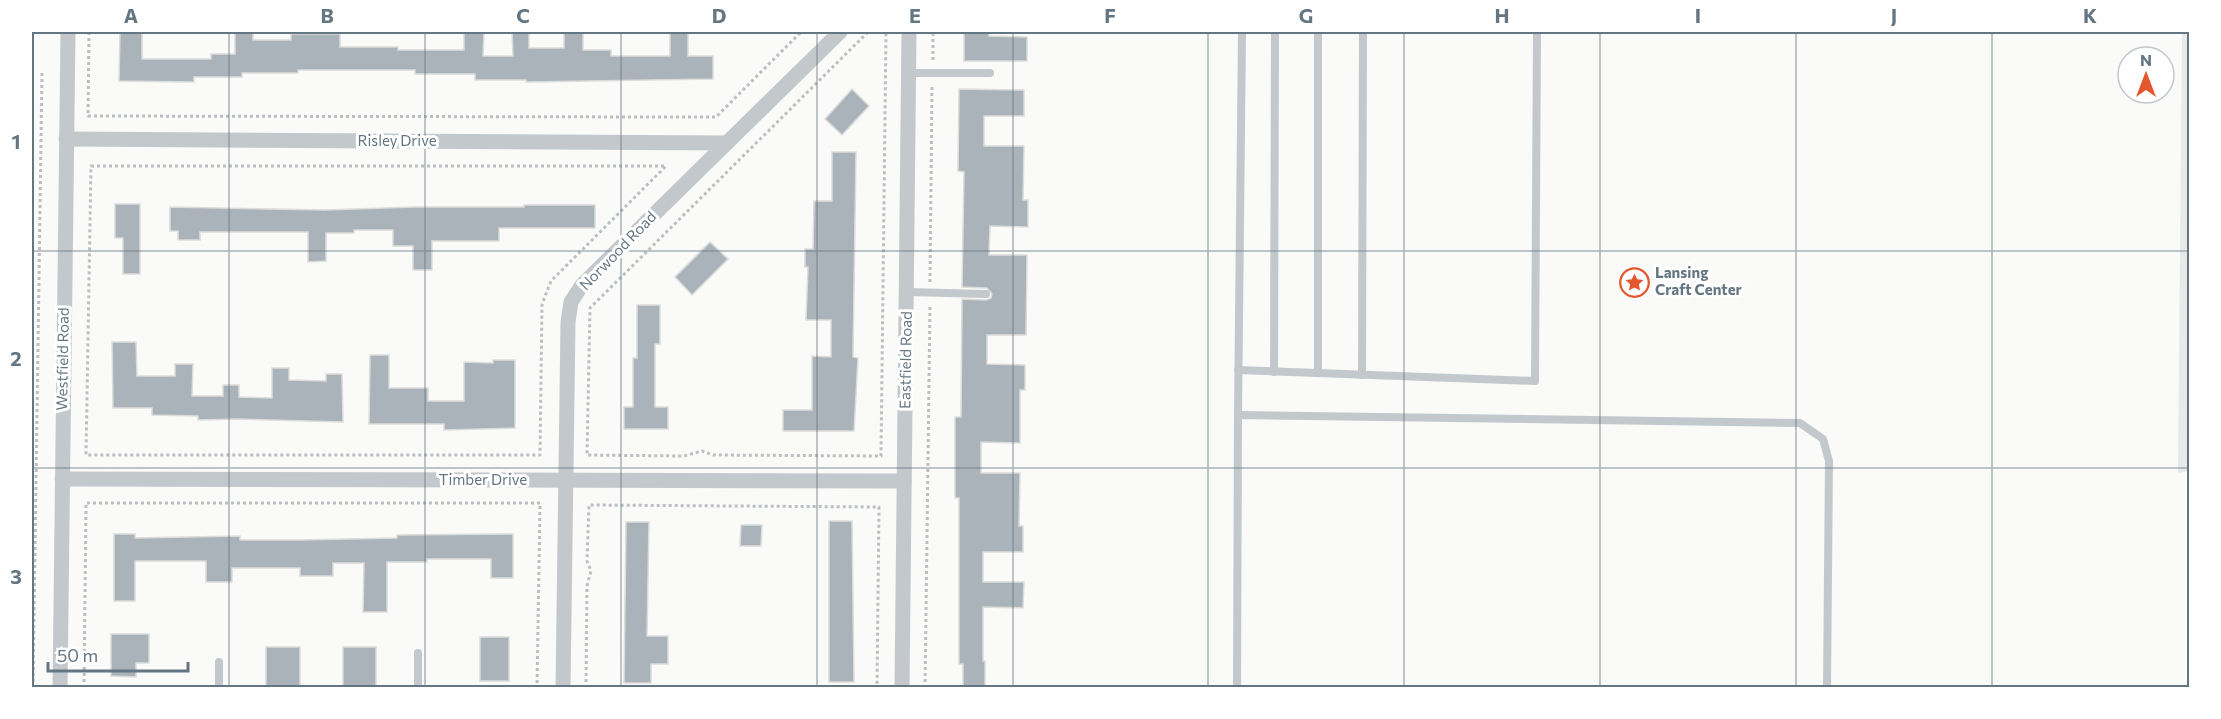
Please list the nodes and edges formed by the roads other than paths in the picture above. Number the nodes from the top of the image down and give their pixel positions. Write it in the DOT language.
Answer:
graph roads {
  1 [pos="68,32"];
  2 [pos="840,32"];
  3 [pos="909,32"];
  4 [pos="1242,32"];
  5 [pos="1275,32"];
  6 [pos="1318,32"];
  7 [pos="1363,32"];
  8 [pos="1537,32"];
  9 [pos="909,73"];
  10 [pos="990,73"];
  11 [pos="66,139"];
  12 [pos="727,142"];
  13 [pos="907,292"];
  14 [pos="986,294"];
  15 [pos="1238,370"];
  16 [pos="1274,372"];
  17 [pos="1318,373"];
  18 [pos="1362,375"];
  19 [pos="1238,415"];
  20 [pos="62,479"];
  21 [pos="564,480"];
  22 [pos="904,481"];
  23 [pos="418,653"];
  24 [pos="219,662"];
  25 [pos="60,687"];
  26 [pos="219,687"];
  27 [pos="418,687"];
  28 [pos="562,687"];
  29 [pos="903,687"];
  30 [pos="1237,687"];
  31 [pos="1827,687"];
  1 -- 11 [label="street, Westfield Road"];
  2 -- 12 [label="street, Norwood Road"];
  3 -- 9 [label="street, Eastfield Road"];
  4 -- 15 [label="lane"];
  5 -- 16 [label="lane"];
  6 -- 17 [label="lane"];
  7 -- 18 [label="lane"];
  8 -- 18 [label="lane"];
  9 -- 10 [label="lane"];
  9 -- 13 [label="street, Eastfield Road"];
  11 -- 12 [label="street, Risley Drive"];
  11 -- 20 [label="street, Westfield Road"];
  12 -- 21 [label="street, Norwood Road"];
  13 -- 14 [label="lane"];
  13 -- 22 [label="street, Eastfield Road"];
  15 -- 16 [label="lane"];
  15 -- 19 [label="lane"];
  16 -- 17 [label="lane"];
  17 -- 18 [label="lane"];
  19 -- 30 [label="lane"];
  19 -- 31 [label="lane"];
  20 -- 21 [label="street, Timber Drive"];
  20 -- 25 [label="street, Westfield Road"];
  21 -- 22 [label="street, Timber Drive"];
  21 -- 28 [label="street, Norwood Road"];
  22 -- 29 [label="street, Eastfield Road"];
  23 -- 27 [label="lane"];
  24 -- 26 [label="lane"];
}
